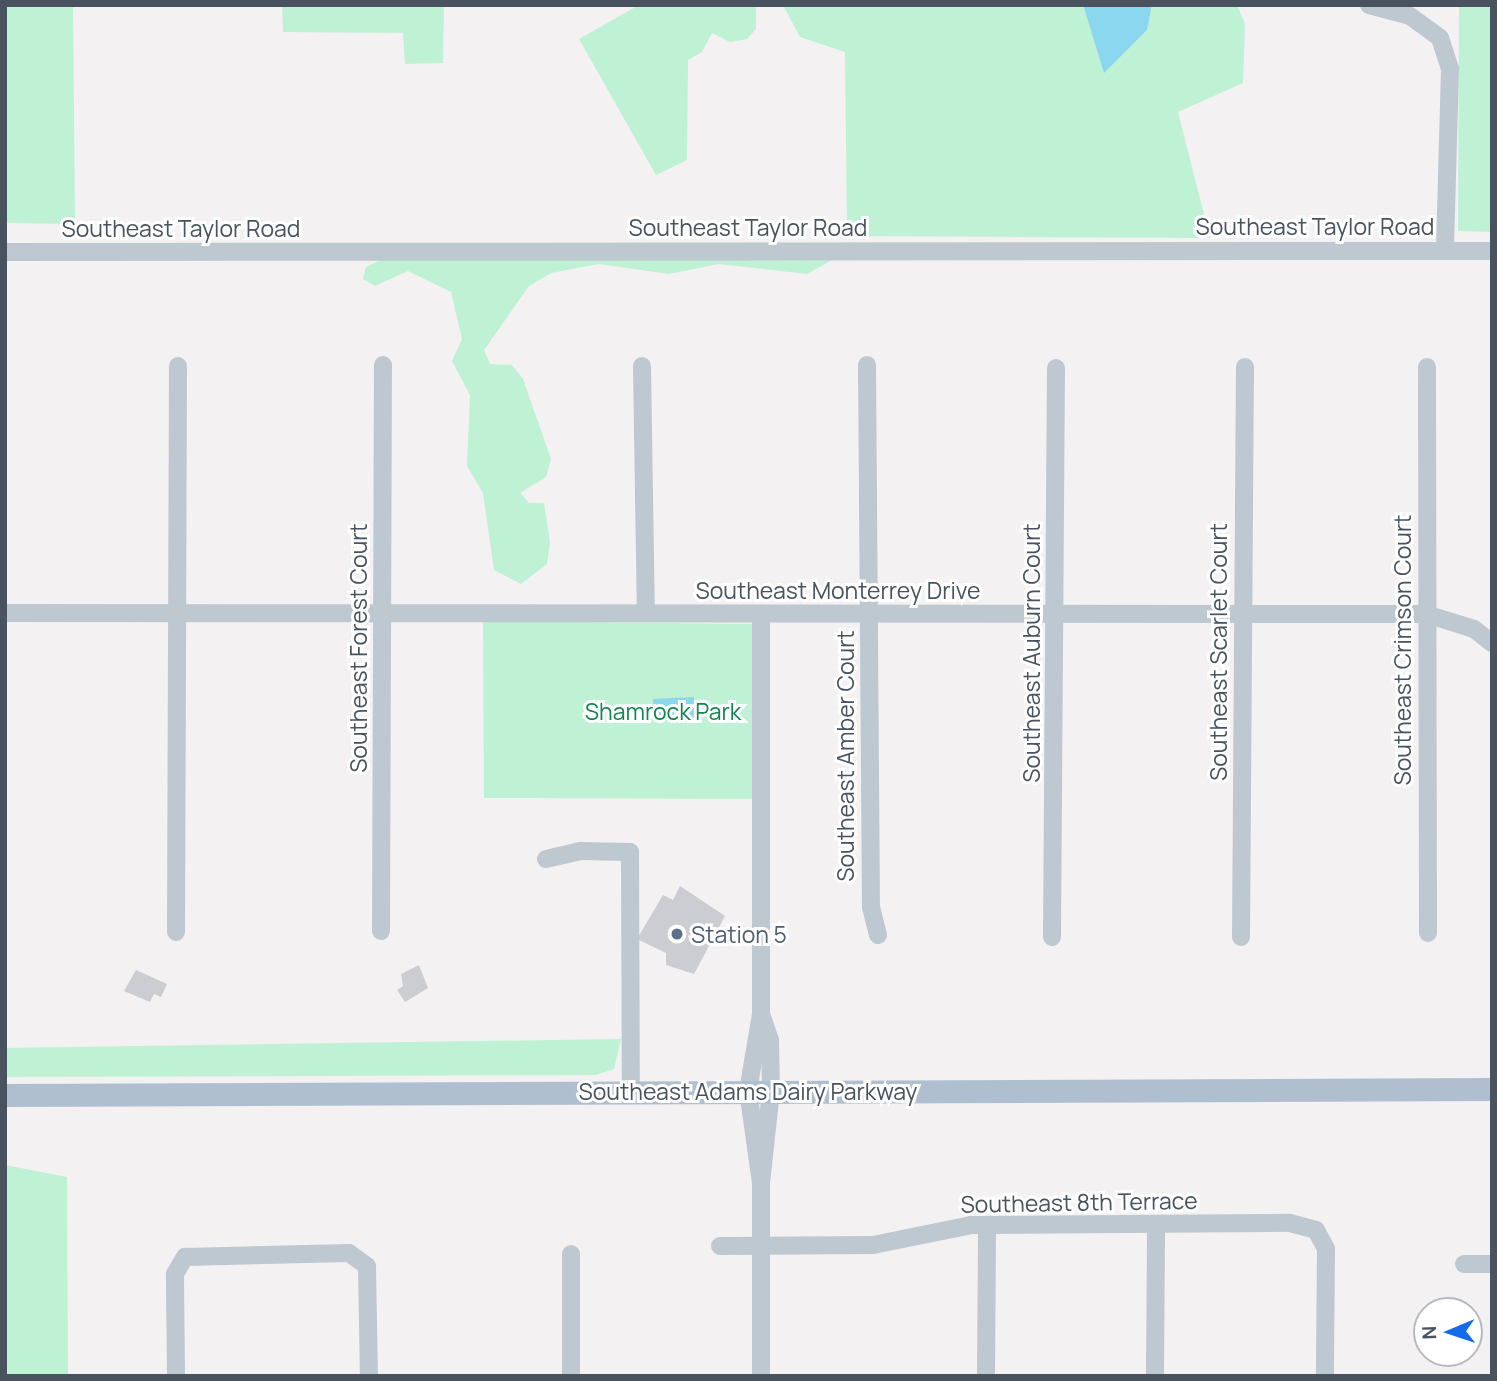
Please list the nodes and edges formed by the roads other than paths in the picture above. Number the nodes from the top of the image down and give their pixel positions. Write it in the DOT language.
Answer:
graph roads {
  1 [pos="1369,5"];
  2 [pos="1445,251"];
  3 [pos="1492,251"];
  4 [pos="5,252"];
  5 [pos="383,365"];
  6 [pos="867,365"];
  7 [pos="178,366"];
  8 [pos="642,366"];
  9 [pos="1245,367"];
  10 [pos="1427,367"];
  11 [pos="1056,368"];
  12 [pos="646,612"];
  13 [pos="5,613"];
  14 [pos="1426,614"];
  15 [pos="178,615"];
  16 [pos="382,615"];
  17 [pos="761,615"];
  18 [pos="868,615"];
  19 [pos="1056,616"];
  20 [pos="1242,616"];
  21 [pos="1492,643"];
  22 [pos="546,859"];
  23 [pos="176,932"];
  24 [pos="381,932"];
  25 [pos="1428,933"];
  26 [pos="878,935"];
  27 [pos="1052,937"];
  28 [pos="1241,937"];
  29 [pos="761,1014"];
  30 [pos="1492,1089"];
  31 [pos="631,1091"];
  32 [pos="748,1091"];
  33 [pos="771,1091"];
  34 [pos="5,1095"];
  35 [pos="761,1183"];
  36 [pos="1156,1224"];
  37 [pos="987,1225"];
  38 [pos="720,1246"];
  39 [pos="760,1246"];
  40 [pos="570,1254"];
  41 [pos="1464,1264"];
  42 [pos="1492,1264"];
  43 [pos="176,1376"];
  44 [pos="369,1376"];
  45 [pos="571,1376"];
  46 [pos="761,1376"];
  47 [pos="986,1376"];
  48 [pos="1155,1376"];
  49 [pos="1325,1376"];
  1 -- 2 [label="street"];
  2 -- 3 [label="street, Southeast Taylor Road"];
  2 -- 4 [label="street, Southeast Taylor Road"];
  5 -- 16 [label="street, Southeast Forest Court"];
  6 -- 18 [label="street, Southeast Amber Court"];
  7 -- 15 [label="street"];
  8 -- 12 [label="street"];
  9 -- 20 [label="street, Southeast Scarlet Court"];
  10 -- 14 [label="street, Southeast Crimson Court"];
  11 -- 19 [label="street, Southeast Auburn Court"];
  12 -- 16 [label="street, Southeast Monterrey Drive"];
  12 -- 17 [label="street, Southeast Monterrey Drive"];
  13 -- 15 [label="street, Southeast Monterrey Drive"];
  14 -- 20 [label="street, Southeast Monterrey Drive"];
  14 -- 21 [label="street, Southeast Monterrey Drive"];
  14 -- 25 [label="street, Southeast Crimson Court"];
  15 -- 16 [label="street, Southeast Monterrey Drive"];
  15 -- 23 [label="street"];
  16 -- 24 [label="street, Southeast Forest Court"];
  17 -- 18 [label="street, Southeast Monterrey Drive"];
  17 -- 29 [label="street"];
  18 -- 19 [label="street, Southeast Monterrey Drive"];
  18 -- 26 [label="street, Southeast Amber Court"];
  19 -- 20 [label="street, Southeast Monterrey Drive"];
  19 -- 27 [label="street, Southeast Auburn Court"];
  20 -- 28 [label="street, Southeast Scarlet Court"];
  22 -- 31 [label="street"];
  29 -- 32 [label="street"];
  29 -- 33 [label="street"];
  30 -- 33 [label="main road, Southeast Adams Dairy Parkway"];
  31 -- 32 [label="main road, Southeast Adams Dairy Parkway"];
  31 -- 34 [label="main road, Southeast Adams Dairy Parkway"];
  32 -- 33 [label="main road, Southeast Adams Dairy Parkway"];
  32 -- 35 [label="street"];
  33 -- 35 [label="street"];
  35 -- 39 [label="street"];
  36 -- 37 [label="street, Southeast 8th Terrace"];
  36 -- 48 [label="street"];
  36 -- 49 [label="street, Southeast 8th Terrace"];
  37 -- 39 [label="street, Southeast 8th Terrace"];
  37 -- 47 [label="street"];
  38 -- 39 [label="street, Southeast 8th Terrace"];
  39 -- 46 [label="street"];
  40 -- 45 [label="street"];
  41 -- 42 [label="street"];
  43 -- 44 [label="street"];
}
